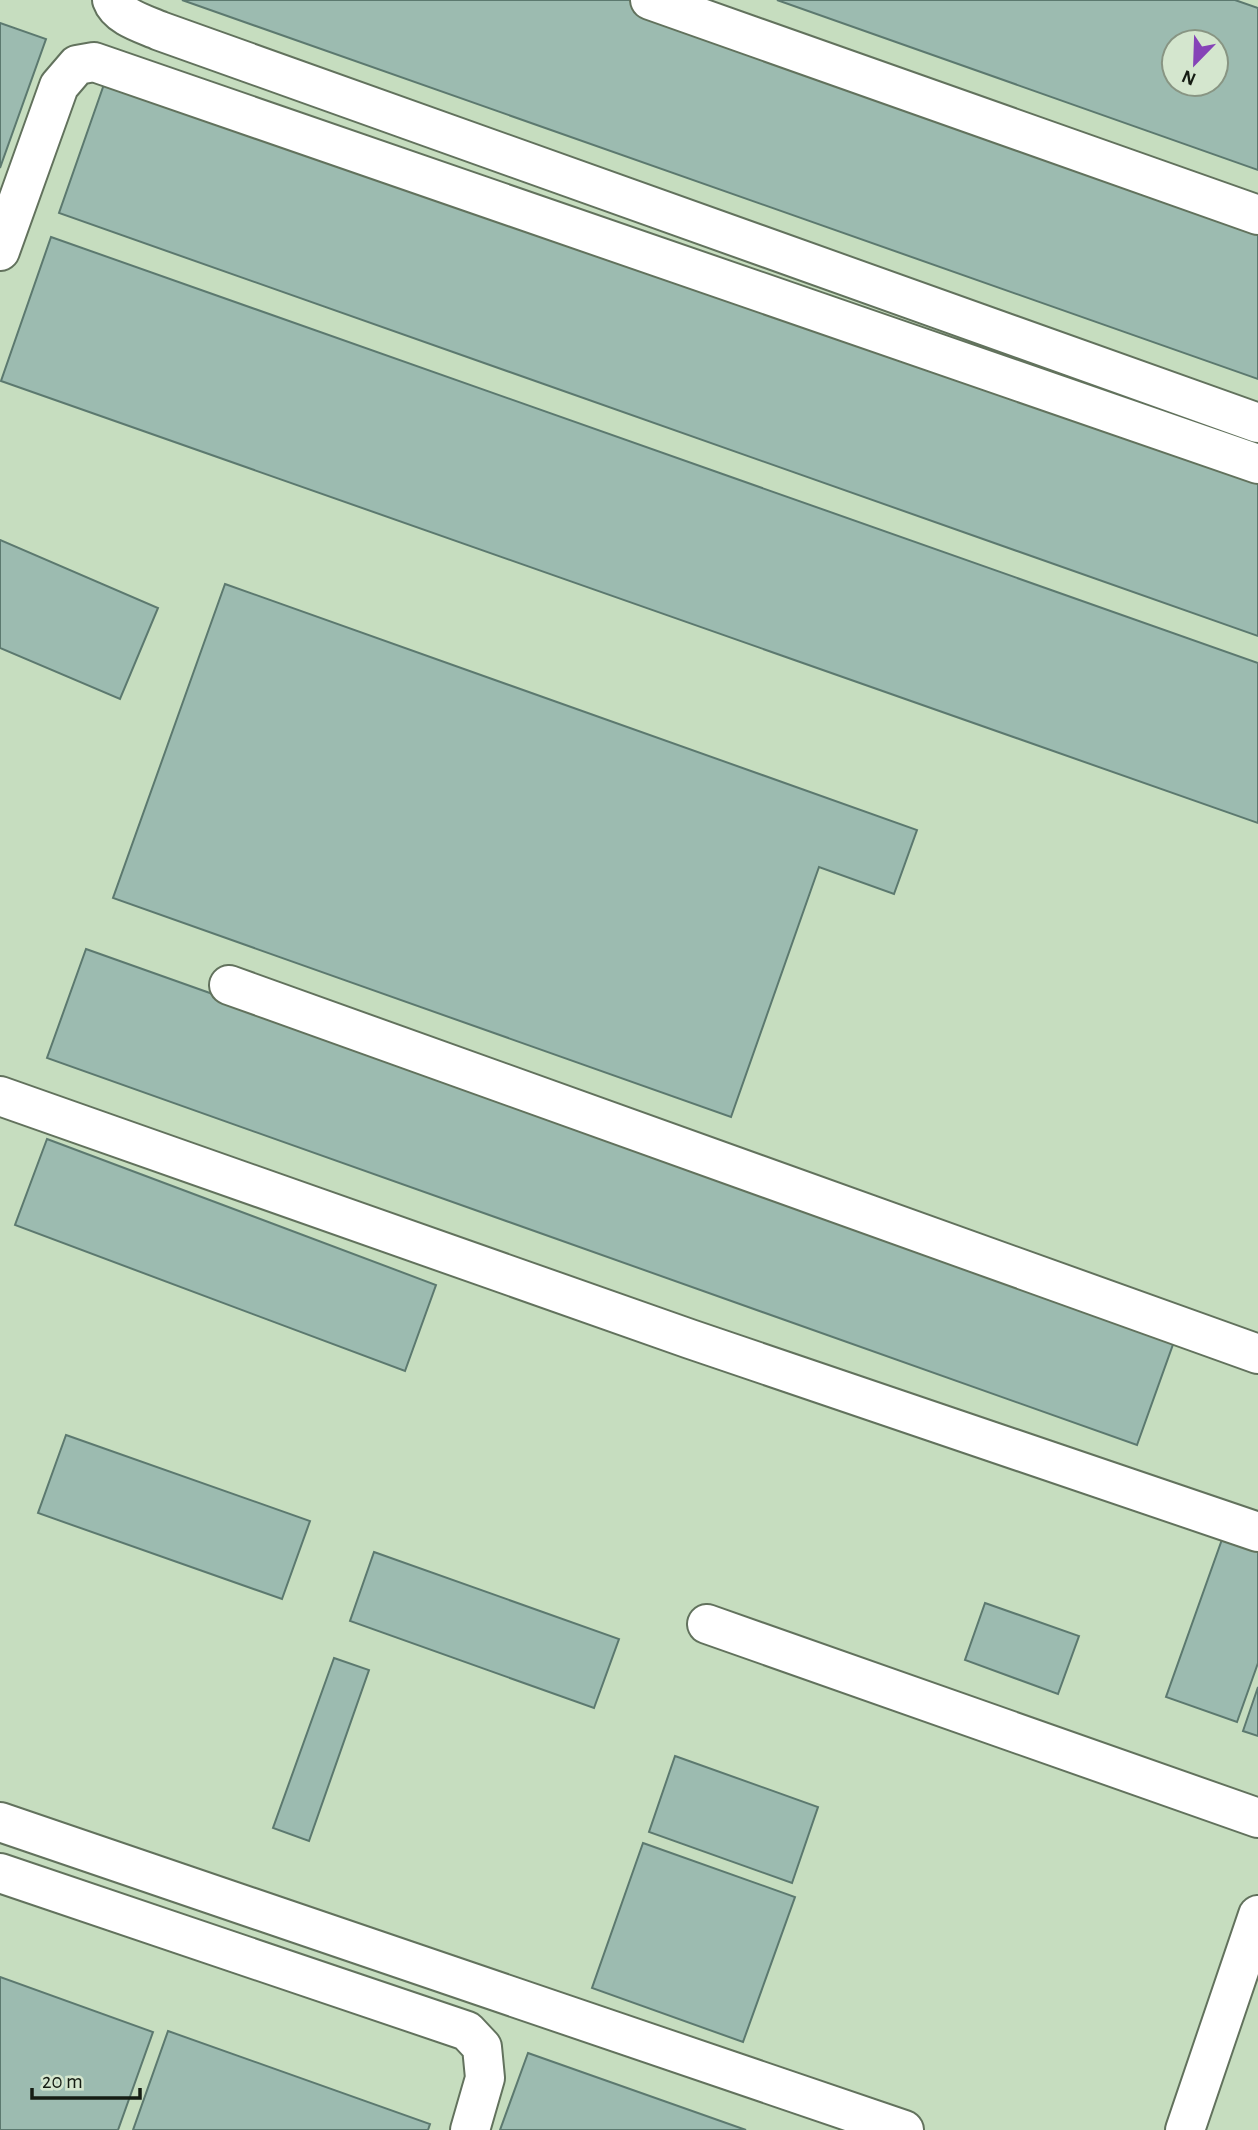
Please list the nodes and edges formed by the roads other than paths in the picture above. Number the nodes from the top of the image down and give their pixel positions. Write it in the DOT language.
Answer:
graph roads {
  1 [pos="112,0"];
  2 [pos="650,0"];
  3 [pos="1258,215"];
  4 [pos="0,251"];
  5 [pos="1258,423"];
  6 [pos="1258,464"];
  7 [pos="229,985"];
  8 [pos="0,1096"];
  9 [pos="1258,1354"];
  10 [pos="1258,1532"];
  11 [pos="707,1624"];
  12 [pos="1258,1818"];
  13 [pos="0,1822"];
  14 [pos="0,1873"];
  15 [pos="1258,1914"];
  16 [pos="470,2130"];
  17 [pos="904,2130"];
  18 [pos="1185,2130"];
  1 -- 5 [label="lane"];
  2 -- 3 [label="lane"];
  4 -- 6 [label="lane"];
  7 -- 9 [label="lane"];
  8 -- 10 [label="lane"];
  11 -- 12 [label="lane"];
  13 -- 17 [label="lane"];
  14 -- 16 [label="lane"];
  15 -- 18 [label="lane"];
}
